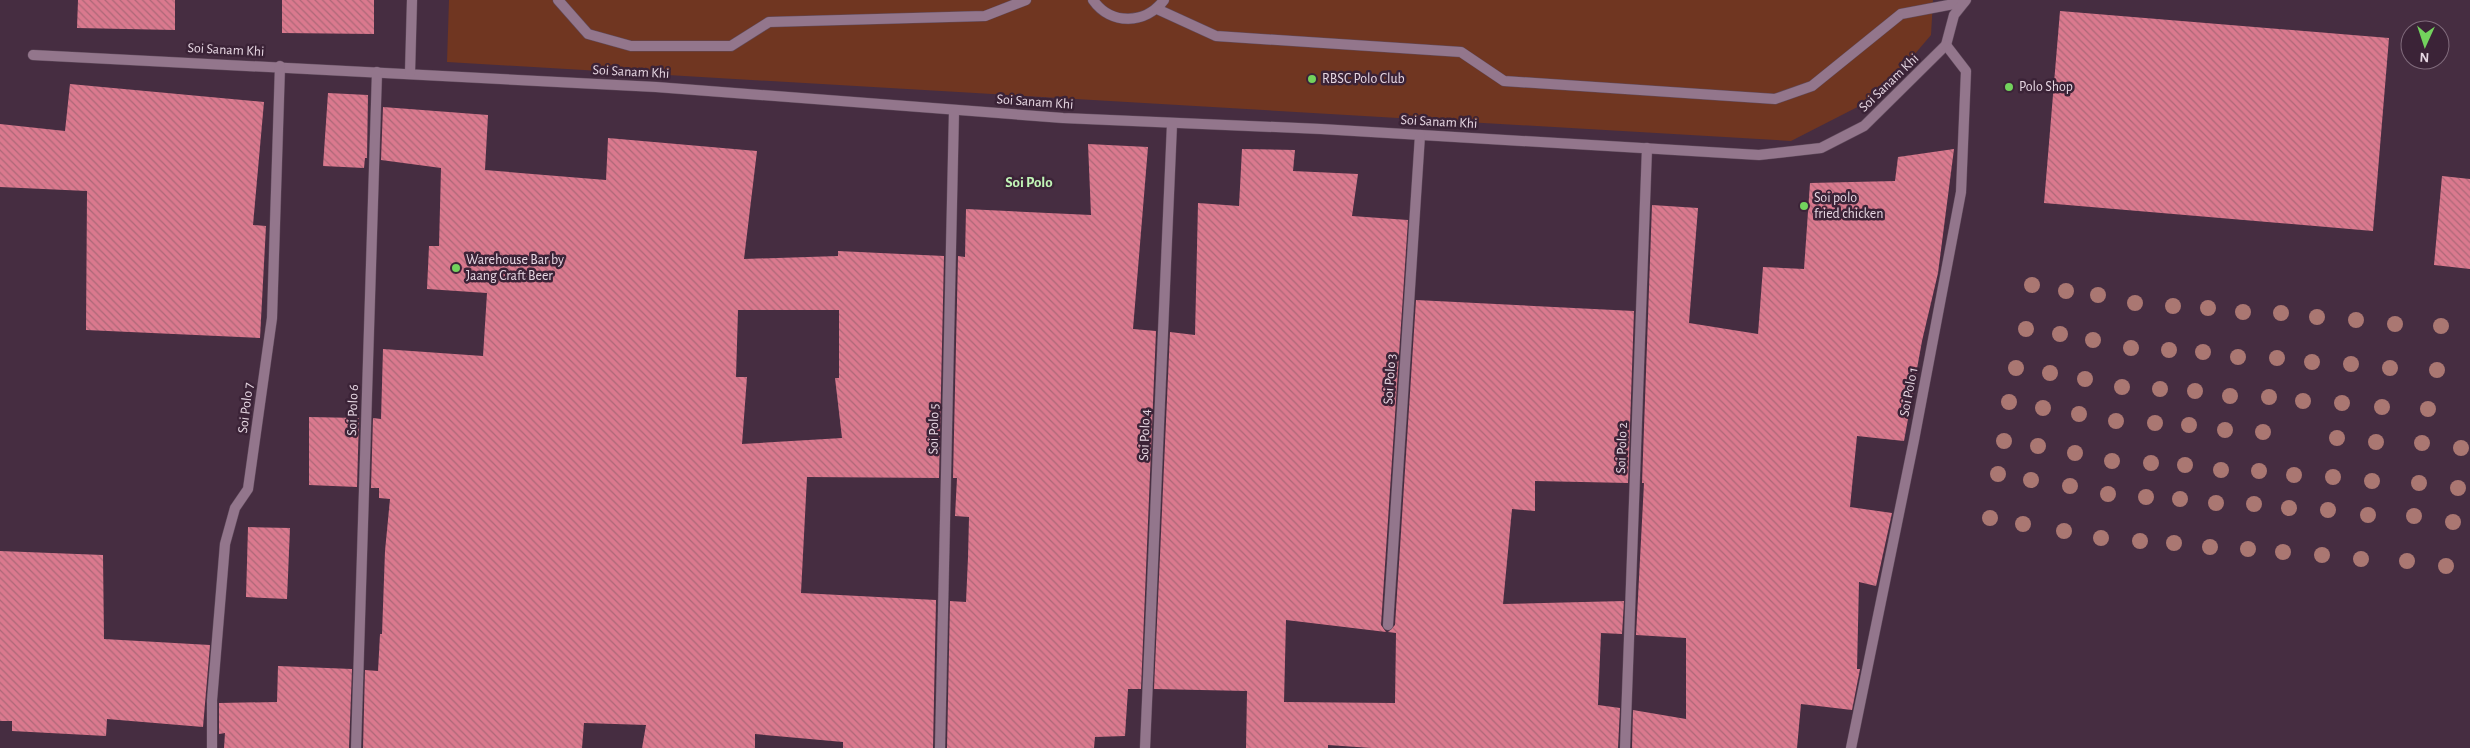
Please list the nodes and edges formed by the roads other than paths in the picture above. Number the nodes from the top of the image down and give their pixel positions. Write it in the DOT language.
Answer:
graph roads {
  1 [pos="412,0"];
  2 [pos="558,0"];
  3 [pos="1026,0"];
  4 [pos="1093,0"];
  5 [pos="1965,1"];
  6 [pos="1160,4"];
  7 [pos="1946,45"];
  8 [pos="33,54"];
  9 [pos="280,66"];
  10 [pos="377,72"];
  11 [pos="410,73"];
  12 [pos="954,110"];
  13 [pos="1172,124"];
  14 [pos="1420,135"];
  15 [pos="1647,148"];
  16 [pos="1388,625"];
  17 [pos="212,748"];
  18 [pos="356,748"];
  19 [pos="940,748"];
  20 [pos="1145,748"];
  21 [pos="1626,748"];
  22 [pos="1851,748"];
  1 -- 11 [label="street"];
  2 -- 3 [label="street"];
  4 -- 6 [label="street"];
  5 -- 6 [label="street"];
  5 -- 7 [label="street"];
  7 -- 15 [label="street, Soi Sanam Khi"];
  7 -- 22 [label="street, Soi Polo 1"];
  8 -- 9 [label="street, Soi Sanam Khi"];
  9 -- 10 [label="street, Soi Sanam Khi"];
  9 -- 17 [label="street, Soi Polo 7"];
  10 -- 11 [label="street, Soi Sanam Khi"];
  10 -- 18 [label="street, Soi Polo 6"];
  11 -- 12 [label="street, Soi Sanam Khi"];
  12 -- 13 [label="street, Soi Sanam Khi"];
  12 -- 19 [label="street, Soi Polo 5"];
  13 -- 14 [label="street, Soi Sanam Khi"];
  13 -- 20 [label="street, Soi Polo 4"];
  14 -- 15 [label="street, Soi Sanam Khi"];
  14 -- 16 [label="street, Soi Polo 3"];
  15 -- 21 [label="street, Soi Polo 2"];
}
